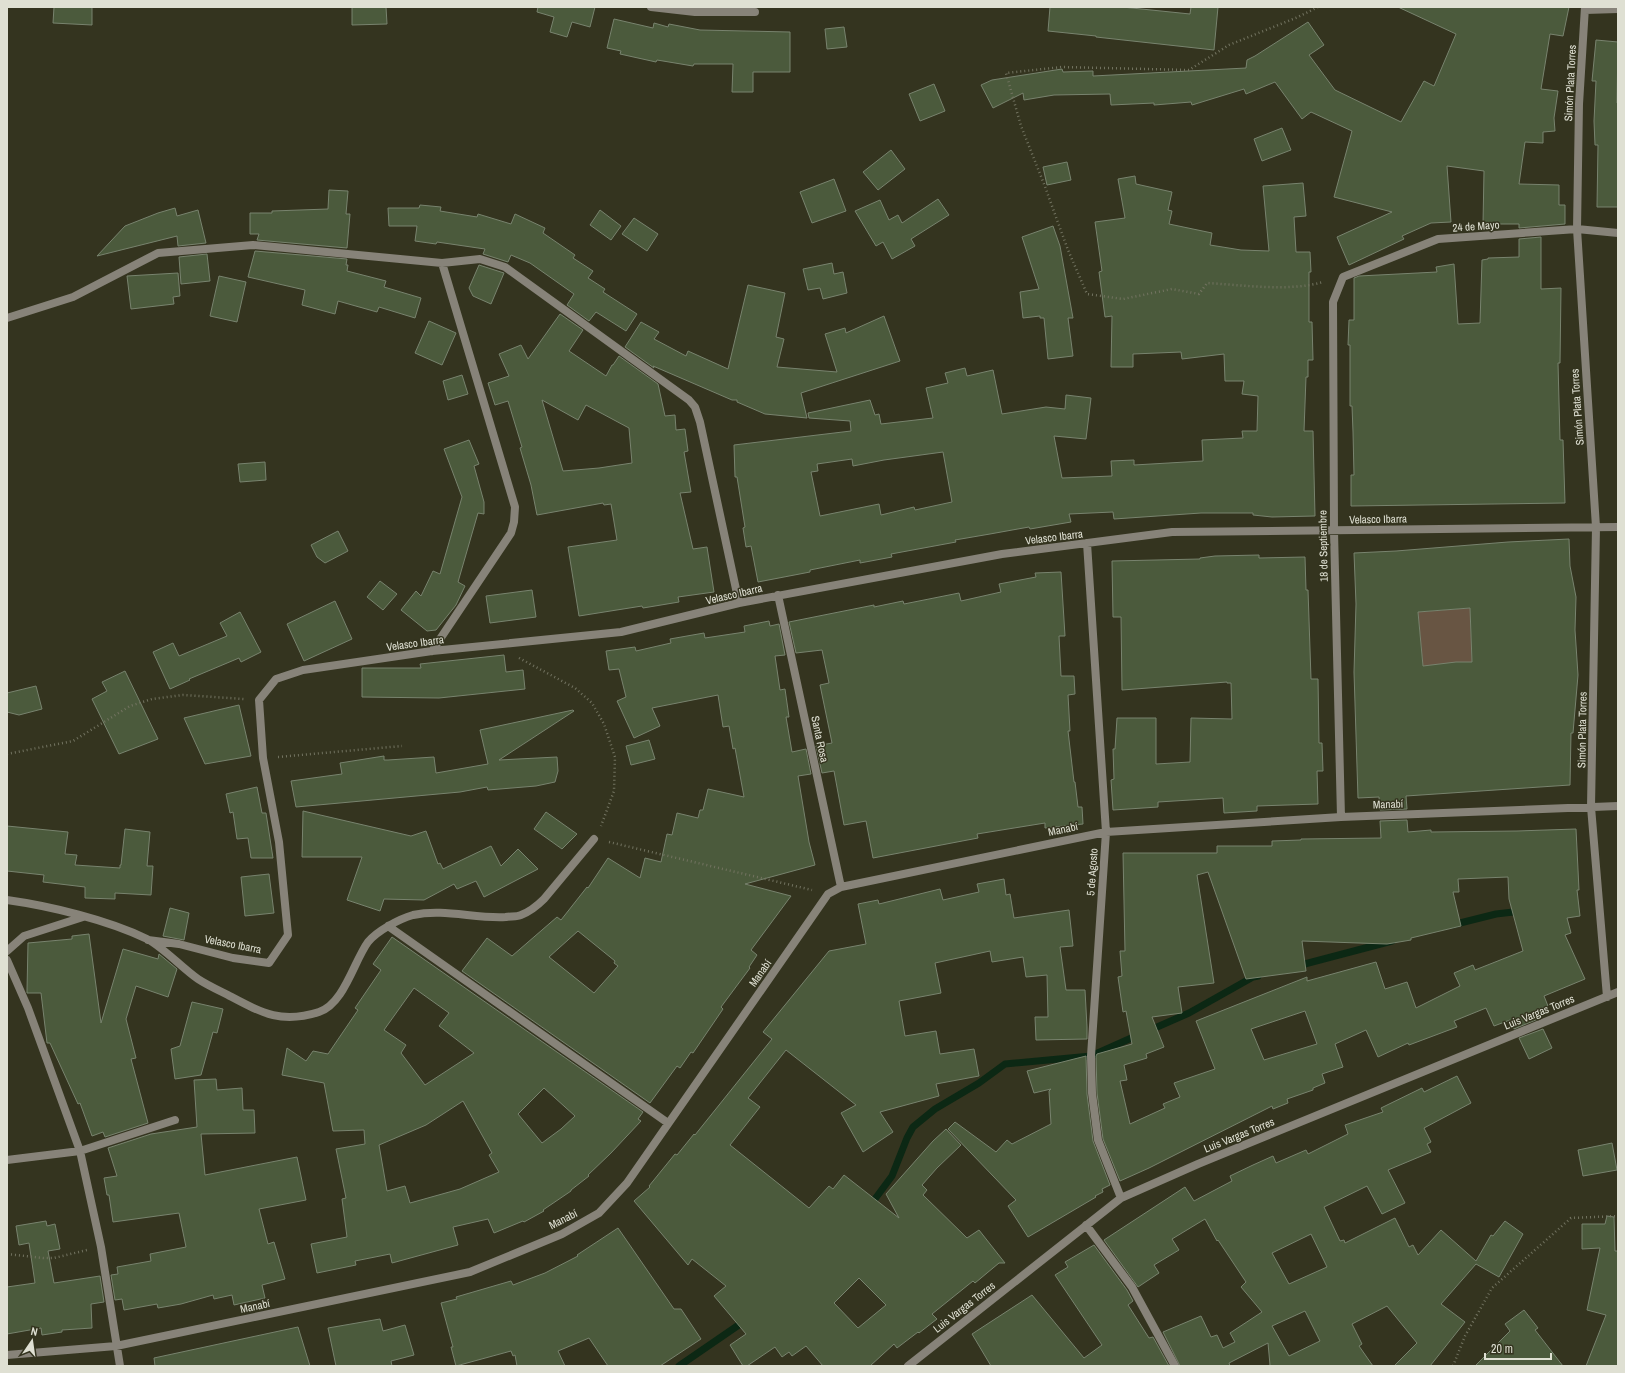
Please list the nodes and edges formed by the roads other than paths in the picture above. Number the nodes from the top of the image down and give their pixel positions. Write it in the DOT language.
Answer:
graph roads {
  1 [pos="650,7"];
  2 [pos="1585,8"];
  3 [pos="1618,9"];
  4 [pos="755,12"];
  5 [pos="1577,230"];
  6 [pos="1618,233"];
  7 [pos="442,263"];
  8 [pos="1343,277"];
  9 [pos="7,318"];
  10 [pos="1596,527"];
  11 [pos="1618,527"];
  12 [pos="1334,531"];
  13 [pos="1087,543"];
  14 [pos="778,595"];
  15 [pos="739,603"];
  16 [pos="432,651"];
  17 [pos="1618,806"];
  18 [pos="1591,807"];
  19 [pos="1342,817"];
  20 [pos="1106,832"];
  21 [pos="594,839"];
  22 [pos="841,887"];
  23 [pos="7,900"];
  24 [pos="84,917"];
  25 [pos="388,926"];
  26 [pos="148,940"];
  27 [pos="7,951"];
  28 [pos="7,960"];
  29 [pos="1618,992"];
  30 [pos="1607,997"];
  31 [pos="175,1120"];
  32 [pos="668,1124"];
  33 [pos="80,1151"];
  34 [pos="7,1160"];
  35 [pos="1121,1198"];
  36 [pos="1086,1225"];
  37 [pos="116,1346"];
  38 [pos="7,1355"];
  39 [pos="120,1366"];
  40 [pos="908,1366"];
  41 [pos="1175,1366"];
  1 -- 4 [label="street"];
  2 -- 3 [label="street"];
  2 -- 5 [label="street, Simón Plata Torres"];
  5 -- 6 [label="street, 24 de Mayo"];
  5 -- 8 [label="street, 24 de Mayo"];
  5 -- 10 [label="street, Simón Plata Torres"];
  7 -- 9 [label="street"];
  7 -- 15 [label="street"];
  7 -- 16 [label="street"];
  8 -- 12 [label="street, 18 de Septiembre"];
  10 -- 11 [label="street, Velasco Ibarra"];
  10 -- 12 [label="street, Velasco Ibarra"];
  10 -- 18 [label="street, Simón Plata Torres"];
  12 -- 13 [label="street, Velasco Ibarra"];
  12 -- 19 [label="street, 18 de Septiembre"];
  13 -- 14 [label="street, Velasco Ibarra"];
  13 -- 20 [label="street, 5 de Agosto"];
  14 -- 15 [label="street, Velasco Ibarra"];
  14 -- 22 [label="street, Santa Rosa"];
  15 -- 16 [label="street, Velasco Ibarra"];
  16 -- 26 [label="street, Velasco Ibarra"];
  17 -- 18 [label="street, Manabí"];
  18 -- 19 [label="street, Manabí"];
  18 -- 30 [label="street, Simón Plata Torres"];
  19 -- 20 [label="street, Manabí"];
  20 -- 22 [label="street, Manabí"];
  20 -- 35 [label="street, 5 de Agosto"];
  21 -- 25 [label="street"];
  22 -- 32 [label="street, Manabí"];
  23 -- 24 [label="street"];
  24 -- 26 [label="street"];
  24 -- 27 [label="street"];
  25 -- 26 [label="street"];
  25 -- 32 [label="street"];
  28 -- 33 [label="street"];
  29 -- 30 [label="street, Luis Vargas Torres"];
  30 -- 35 [label="street, Luis Vargas Torres"];
  31 -- 33 [label="street"];
  32 -- 37 [label="street, Manabí"];
  33 -- 34 [label="street"];
  33 -- 37 [label="street"];
  35 -- 36 [label="street, Luis Vargas Torres"];
  36 -- 40 [label="street, Luis Vargas Torres"];
  36 -- 41 [label="street"];
  37 -- 38 [label="street, Manabí"];
  37 -- 39 [label="street"];
}
